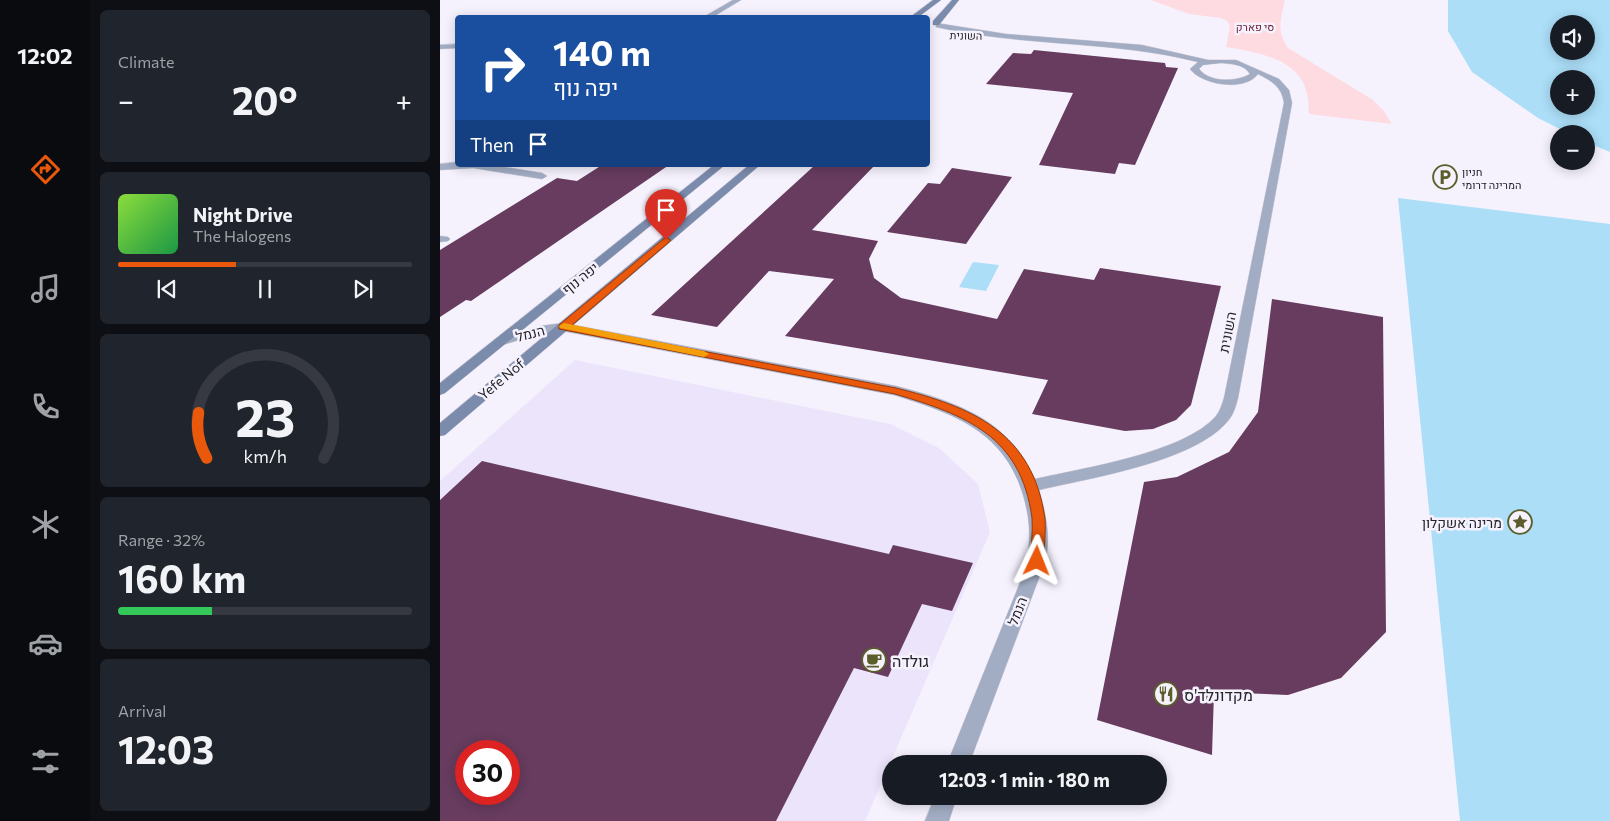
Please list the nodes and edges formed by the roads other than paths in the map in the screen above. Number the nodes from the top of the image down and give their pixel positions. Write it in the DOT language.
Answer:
graph roads {
  1 [pos="738,0"];
  2 [pos="938,0"];
  3 [pos="956,0"];
  4 [pos="710,15"];
  5 [pos="916,15"];
  6 [pos="935,27"];
  7 [pos="455,46"];
  8 [pos="440,47"];
  9 [pos="1208,62"];
  10 [pos="1252,69"];
  11 [pos="455,165"];
  12 [pos="440,167"];
  13 [pos="486,167"];
  14 [pos="718,167"];
  15 [pos="753,167"];
  16 [pos="542,176"];
  17 [pos="563,327"];
  18 [pos="502,341"];
  19 [pos="440,390"];
  20 [pos="440,431"];
  21 [pos="1032,486"];
  22 [pos="962,755"];
  23 [pos="943,805"];
  24 [pos="937,821"];
  1 -- 4 [label="street"];
  2 -- 5 [label="main road"];
  3 -- 6 [label="main road"];
  6 -- 9 [label="street, השונית"];
  7 -- 8 [label="street"];
  9 -- 10 [label="street, השונית"];
  9 -- 10 [label="street"];
  10 -- 21 [label="street, השונית"];
  11 -- 12 [label="street"];
  13 -- 16 [label="street"];
  14 -- 18 [label="main road, יפה נוף"];
  15 -- 17 [label="main road, יפה נוף"];
  17 -- 18 [label="street, הנמל"];
  17 -- 20 [label="main road, Yefe Nof"];
  17 -- 21 [label="street, הנמל"];
  18 -- 19 [label="main road, יפה נוף"];
  21 -- 22 [label="street, הנמל"];
  23 -- 24 [label="street"];
}
